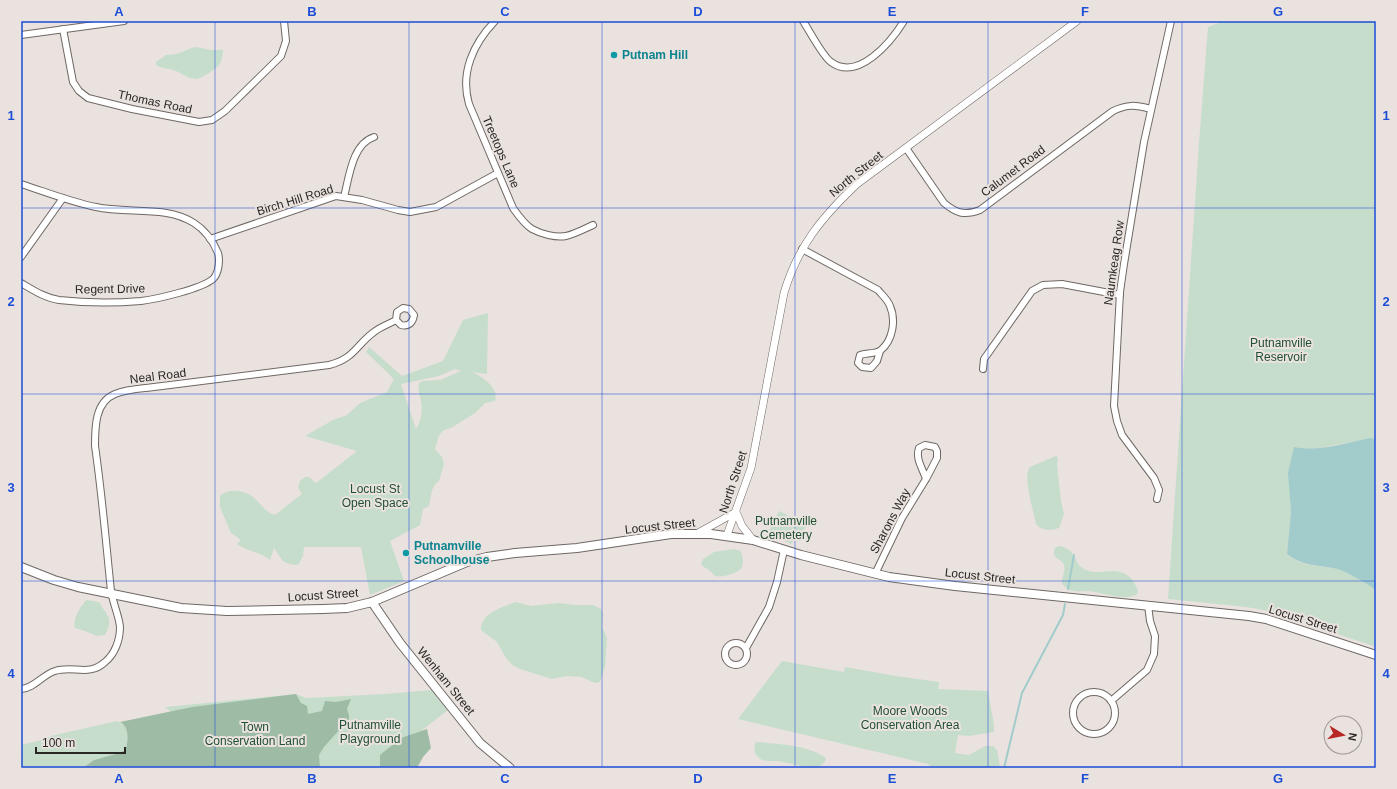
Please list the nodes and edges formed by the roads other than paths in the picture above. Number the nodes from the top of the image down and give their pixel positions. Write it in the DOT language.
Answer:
graph roads {
  1 [pos="124,21"];
  2 [pos="284,21"];
  3 [pos="495,21"];
  4 [pos="803,21"];
  5 [pos="904,21"];
  6 [pos="1077,21"];
  7 [pos="1172,21"];
  8 [pos="63,30"];
  9 [pos="21,35"];
  10 [pos="1151,109"];
  11 [pos="374,137"];
  12 [pos="906,148"];
  13 [pos="498,172"];
  14 [pos="21,184"];
  15 [pos="344,197"];
  16 [pos="62,198"];
  17 [pos="593,225"];
  18 [pos="210,239"];
  19 [pos="802,249"];
  20 [pos="21,257"];
  21 [pos="21,283"];
  22 [pos="1120,295"];
  23 [pos="396,320"];
  24 [pos="880,351"];
  25 [pos="983,369"];
  26 [pos="926,479"];
  27 [pos="1157,499"];
  28 [pos="736,512"];
  29 [pos="698,533"];
  30 [pos="727,535"];
  31 [pos="753,540"];
  32 [pos="784,550"];
  33 [pos="21,567"];
  34 [pos="875,574"];
  35 [pos="111,594"];
  36 [pos="372,602"];
  37 [pos="1148,605"];
  38 [pos="746,648"];
  39 [pos="1376,654"];
  40 [pos="21,689"];
  41 [pos="1111,701"];
  42 [pos="510,768"];
  1 -- 8 [label="street"];
  2 -- 8 [label="street, Thomas Road"];
  3 -- 13 [label="street, Treetops Lane"];
  4 -- 5 [label="street"];
  6 -- 12 [label="street, North Street"];
  7 -- 10 [label="street, Naumkeag Row"];
  8 -- 9 [label="street"];
  10 -- 12 [label="street, Calumet Road"];
  10 -- 22 [label="street, Naumkeag Row"];
  11 -- 15 [label="street"];
  12 -- 19 [label="street, North Street"];
  13 -- 15 [label="street, Birch Hill Road"];
  13 -- 17 [label="street, Treetops Lane"];
  14 -- 16 [label="street, Regent Drive"];
  15 -- 18 [label="street, Birch Hill Road"];
  16 -- 18 [label="street, Regent Drive"];
  16 -- 20 [label="street"];
  18 -- 21 [label="street, Regent Drive"];
  19 -- 24 [label="street"];
  19 -- 28 [label="street, North Street"];
  22 -- 25 [label="street"];
  22 -- 27 [label="street, Naumkeag Row"];
  23 -- 35 [label="street, Neal Road"];
  26 -- 26 [label="street, Sharons Way"];
  26 -- 34 [label="street, Sharons Way"];
  28 -- 29 [label="street"];
  28 -- 30 [label="street, North Street"];
  28 -- 31 [label="street"];
  29 -- 30 [label="main road, Locust Street"];
  29 -- 36 [label="main road, Locust Street"];
  30 -- 31 [label="main road, Locust Street"];
  31 -- 32 [label="main road, Locust Street"];
  32 -- 34 [label="main road, Locust Street"];
  32 -- 38 [label="street"];
  33 -- 35 [label="main road, Locust Street"];
  34 -- 37 [label="main road, Locust Street"];
  35 -- 36 [label="main road, Locust Street"];
  35 -- 40 [label="street, Neal Road"];
  36 -- 42 [label="main road, Wenham Street"];
  37 -- 39 [label="main road, Locust Street"];
  37 -- 41 [label="street"];
  41 -- 41 [label="street"];
}
